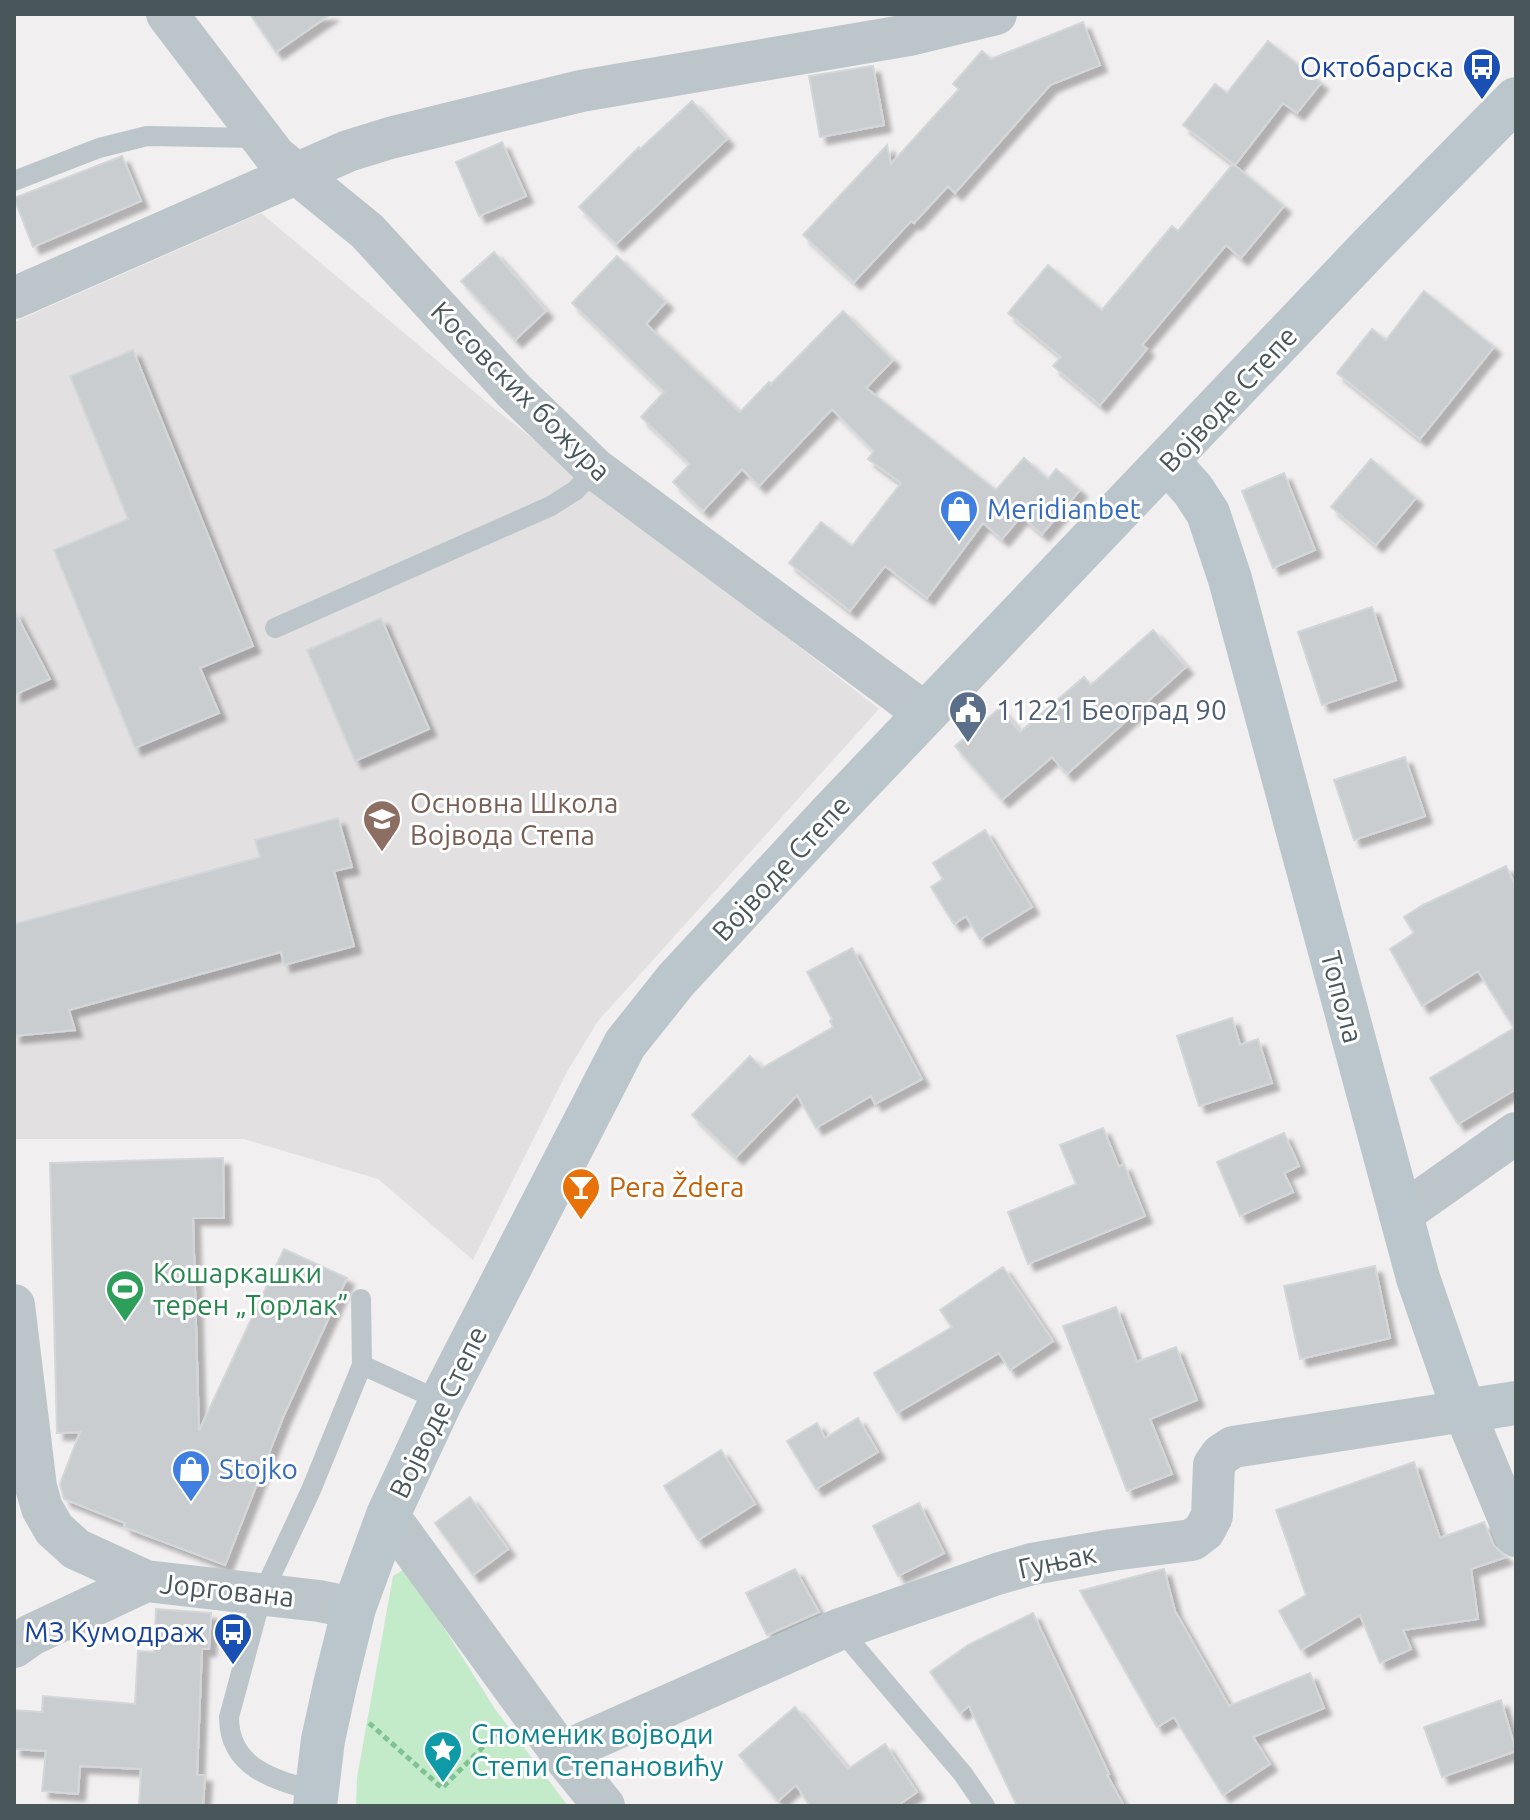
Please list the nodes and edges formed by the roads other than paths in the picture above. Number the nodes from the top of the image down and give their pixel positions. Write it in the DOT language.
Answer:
graph roads {
  1 [pos="167,14"];
  2 [pos="996,14"];
  3 [pos="1516,99"];
  4 [pos="262,138"];
  5 [pos="296,175"];
  6 [pos="14,181"];
  7 [pos="14,298"];
  8 [pos="1168,462"];
  9 [pos="595,469"];
  10 [pos="275,628"];
  11 [pos="926,714"];
  12 [pos="1516,1133"];
  13 [pos="1400,1215"];
  14 [pos="361,1299"];
  15 [pos="14,1305"];
  16 [pos="362,1365"];
  17 [pos="441,1401"];
  18 [pos="1516,1403"];
  19 [pos="1464,1411"];
  20 [pos="25,1487"];
  21 [pos="388,1515"];
  22 [pos="1516,1536"];
  23 [pos="146,1581"];
  24 [pos="262,1595"];
  25 [pos="354,1608"];
  26 [pos="840,1629"];
  27 [pos="14,1647"];
  28 [pos="561,1753"];
  29 [pos="316,1798"];
  30 [pos="604,1806"];
  31 [pos="985,1806"];
  1 -- 4 [label="street, Косовских божура"];
  2 -- 5 [label="street"];
  3 -- 8 [label="street, Војводе Степе"];
  4 -- 5 [label="street, Косовских божура"];
  4 -- 6 [label="lane"];
  5 -- 7 [label="street"];
  5 -- 9 [label="street, Косовских божура"];
  8 -- 11 [label="street, Војводе Степе"];
  8 -- 13 [label="street, Топола"];
  9 -- 10 [label="lane"];
  9 -- 11 [label="street, Косовских божура"];
  11 -- 17 [label="street, Војводе Степе"];
  12 -- 13 [label="street"];
  13 -- 19 [label="street, Топола"];
  14 -- 16 [label="lane"];
  15 -- 20 [label="street, Јоргована"];
  16 -- 17 [label="lane"];
  16 -- 24 [label="lane"];
  17 -- 21 [label="street, Војводе Степе"];
  18 -- 19 [label="street, Гуњак"];
  19 -- 22 [label="street, Топола"];
  19 -- 26 [label="street, Гуњак"];
  20 -- 23 [label="street, Јоргована"];
  21 -- 25 [label="street, Војводе Степе"];
  21 -- 28 [label="street"];
  23 -- 24 [label="street, Јоргована"];
  23 -- 27 [label="street"];
  24 -- 25 [label="street, Јоргована"];
  24 -- 29 [label="lane"];
  25 -- 29 [label="street, Војводе Степе"];
  26 -- 28 [label="street, Гуњак"];
  26 -- 31 [label="lane"];
  28 -- 30 [label="street"];
}
